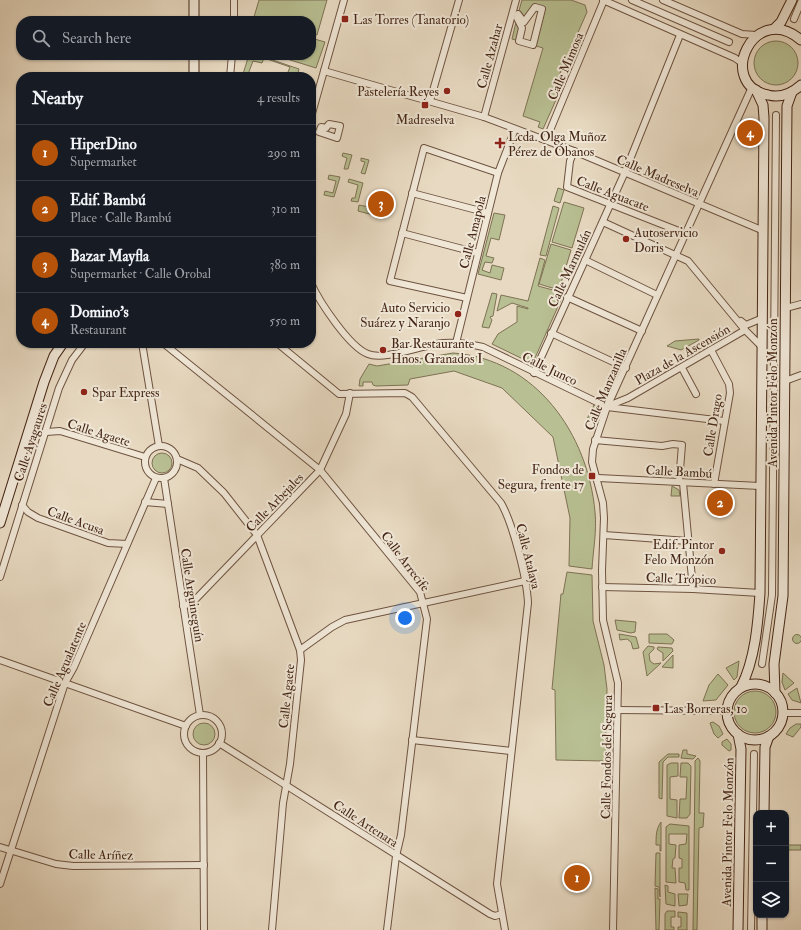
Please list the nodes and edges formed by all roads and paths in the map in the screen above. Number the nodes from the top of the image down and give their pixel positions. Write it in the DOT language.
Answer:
graph roads {
  1 [pos="194,0"];
  2 [pos="344,0"];
  3 [pos="459,0"];
  4 [pos="516,0"];
  5 [pos="604,0"];
  6 [pos="632,0"];
  7 [pos="663,0"];
  8 [pos="792,0"];
  9 [pos="234,2"];
  10 [pos="801,2"];
  11 [pos="194,16"];
  12 [pos="234,16"];
  13 [pos="517,18"];
  14 [pos="794,19"];
  15 [pos="774,29"];
  16 [pos="680,35"];
  17 [pos="756,35"];
  18 [pos="801,40"];
  19 [pos="730,42"];
  20 [pos="194,60"];
  21 [pos="232,60"];
  22 [pos="742,63"];
  23 [pos="324,71"];
  24 [pos="194,72"];
  25 [pos="230,72"];
  26 [pos="754,88"];
  27 [pos="797,90"];
  28 [pos="316,99"];
  29 [pos="430,101"];
  30 [pos="776,115"];
  31 [pos="484,117"];
  32 [pos="515,128"];
  33 [pos="546,140"];
  34 [pos="574,151"];
  35 [pos="625,172"];
  36 [pos="498,174"];
  37 [pos="412,193"];
  38 [pos="611,203"];
  39 [pos="698,204"];
  40 [pos="488,213"];
  41 [pos="603,222"];
  42 [pos="764,230"];
  43 [pos="402,233"];
  44 [pos="684,233"];
  45 [pos="478,253"];
  46 [pos="675,254"];
  47 [pos="585,260"];
  48 [pos="316,291"];
  49 [pos="657,295"];
  50 [pos="567,297"];
  51 [pos="467,298"];
  52 [pos="801,304"];
  53 [pos="786,308"];
  54 [pos="762,318"];
  55 [pos="739,320"];
  56 [pos="746,330"];
  57 [pos="642,331"];
  58 [pos="551,333"];
  59 [pos="456,343"];
  60 [pos="762,347"];
  61 [pos="60,348"];
  62 [pos="81,348"];
  63 [pos="143,348"];
  64 [pos="169,348"];
  65 [pos="283,348"];
  66 [pos="711,350"];
  67 [pos="626,368"];
  68 [pos="682,368"];
  69 [pos="534,373"];
  70 [pos="801,375"];
  71 [pos="785,381"];
  72 [pos="350,393"];
  73 [pos="696,394"];
  74 [pos="607,407"];
  75 [pos="724,421"];
  76 [pos="46,432"];
  77 [pos="596,440"];
  78 [pos="159,446"];
  79 [pos="145,457"];
  80 [pos="177,459"];
  81 [pos="320,470"];
  82 [pos="156,478"];
  83 [pos="164,478"];
  84 [pos="598,478"];
  85 [pos="681,482"];
  86 [pos="714,484"];
  87 [pos="760,486"];
  88 [pos="145,502"];
  89 [pos="168,504"];
  90 [pos="22,505"];
  91 [pos="0,523"];
  92 [pos="257,535"];
  93 [pos="604,535"];
  94 [pos="688,541"];
  95 [pos="127,544"];
  96 [pos="0,576"];
  97 [pos="525,581"];
  98 [pos="602,587"];
  99 [pos="693,589"];
  100 [pos="760,593"];
  101 [pos="423,603"];
  102 [pos="183,606"];
  103 [pos="300,650"];
  104 [pos="0,660"];
  105 [pos="762,664"];
  106 [pos="65,683"];
  107 [pos="741,688"];
  108 [pos="775,693"];
  109 [pos="618,710"];
  110 [pos="727,711"];
  111 [pos="782,713"];
  112 [pos="801,713"];
  113 [pos="200,715"];
  114 [pos="186,726"];
  115 [pos="738,734"];
  116 [pos="769,736"];
  117 [pos="412,740"];
  118 [pos="220,743"];
  119 [pos="511,751"];
  120 [pos="203,753"];
  121 [pos="754,754"];
  122 [pos="287,786"];
  123 [pos="764,810"];
  124 [pos="0,847"];
  125 [pos="10,850"];
  126 [pos="396,856"];
  127 [pos="204,865"];
  128 [pos="0,884"];
  129 [pos="502,914"];
  130 [pos="762,918"];
  131 [pos="204,930"];
  132 [pos="272,930"];
  133 [pos="387,930"];
  134 [pos="505,930"];
  135 [pos="613,930"];
  136 [pos="738,930"];
  137 [pos="750,930"];
  138 [pos="762,930"];
  1 -- 11 [label="street"];
  2 -- 23 [label="street"];
  3 -- 29 [label="street"];
  4 -- 31 [label="street, Calle Azahar"];
  5 -- 16 [label="street"];
  5 -- 33 [label="street, Calle Mimosa"];
  6 -- 19 [label="street"];
  7 -- 17 [label="street"];
  8 -- 15 [label="street"];
  9 -- 12 [label="street"];
  10 -- 14 [label="street"];
  13 -- 13 [label="street"];
  15 -- 17 [label="street"];
  15 -- 18 [label="street"];
  16 -- 22 [label="street"];
  16 -- 35 [label="street, Calle Marmulán"];
  17 -- 22 [label="street"];
  20 -- 24 [label="street"];
  21 -- 25 [label="street"];
  22 -- 26 [label="street, Avenida Pintor Felo Monzón"];
  23 -- 28 [label="street"];
  23 -- 29 [label="street, Calle Madreselva"];
  26 -- 27 [label="street"];
  26 -- 39 [label="street, Calle Manzanilla"];
  26 -- 42 [label="street, Avenida Pintor Felo Monzón"];
  27 -- 53 [label="street, Avenida Pintor Felo Monzón"];
  29 -- 31 [label="street, Calle Madreselva"];
  30 -- 105 [label="street, Avenida Pintor Felo Monzón"];
  31 -- 32 [label="street, Calle Madreselva"];
  32 -- 33 [label="street, Calle Madreselva"];
  32 -- 36 [label="street, Calle Amapola"];
  33 -- 34 [label="street, Calle Madreselva"];
  34 -- 35 [label="street, Calle Madreselva"];
  34 -- 38 [label="street, Calle Aguacate"];
  35 -- 38 [label="street, Calle Marmulán"];
  35 -- 39 [label="street, Calle Madreselva"];
  36 -- 37 [label="street"];
  36 -- 40 [label="street, Calle Amapola"];
  37 -- 40 [label="street"];
  37 -- 43 [label="street"];
  38 -- 41 [label="street, Calle Marmulán"];
  38 -- 44 [label="street, Calle Aguacate"];
  39 -- 42 [label="street, Calle Madreselva"];
  39 -- 44 [label="street, Calle Manzanilla"];
  40 -- 45 [label="street, Calle Amapola"];
  41 -- 46 [label="street"];
  41 -- 47 [label="street, Calle Marmulán"];
  42 -- 54 [label="street, Avenida Pintor Felo Monzón"];
  43 -- 45 [label="street"];
  43 -- 51 [label="street"];
  44 -- 46 [label="street, Calle Manzanilla"];
  45 -- 51 [label="street, Calle Amapola"];
  46 -- 49 [label="street, Calle Manzanilla"];
  46 -- 55 [label="street"];
  47 -- 49 [label="street"];
  47 -- 50 [label="street, Calle Marmulán"];
  48 -- 59 [label="street, Calle Junco"];
  49 -- 57 [label="street, Calle Manzanilla"];
  50 -- 57 [label="street"];
  50 -- 58 [label="street, Calle Marmulán"];
  51 -- 59 [label="street, Calle Amapola"];
  52 -- 53 [label="street"];
  53 -- 71 [label="street, Avenida Pintor Felo Monzón"];
  54 -- 55 [label="street"];
  54 -- 60 [label="street, Avenida Pintor Felo Monzón"];
  55 -- 56 [label="street"];
  56 -- 60 [label="street"];
  56 -- 66 [label="street, Plaza de la Ascensión"];
  57 -- 67 [label="street, Calle Manzanilla"];
  58 -- 67 [label="street"];
  58 -- 69 [label="street, Calle Marmulán"];
  59 -- 69 [label="street, Calle Junco"];
  60 -- 87 [label="street, Avenida Pintor Felo Monzón"];
  61 -- 91 [label="street"];
  62 -- 76 [label="street, Calle Ayagaures"];
  63 -- 78 [label="street"];
  64 -- 81 [label="street, Calle Arrecife"];
  65 -- 72 [label="street, Calle Atalaya"];
  66 -- 68 [label="street, Plaza de la Ascensión"];
  66 -- 75 [label="street, Calle Drago"];
  67 -- 74 [label="street, Calle Manzanilla"];
  68 -- 73 [label="street"];
  68 -- 74 [label="street, Plaza de la Ascensión"];
  69 -- 74 [label="street, Calle Junco"];
  70 -- 71 [label="street"];
  71 -- 108 [label="street, Avenida Pintor Felo Monzón"];
  72 -- 81 [label="street, Calle Arbejales"];
  72 -- 97 [label="street, Calle Atalaya"];
  74 -- 75 [label="street, Calle Junco"];
  74 -- 77 [label="street, Calle Manzanilla"];
  75 -- 86 [label="street, Calle Drago"];
  76 -- 79 [label="street, Calle Agaete"];
  76 -- 90 [label="street, Calle Ayagaures"];
  77 -- 84 [label="street, Calle Manzanilla"];
  77 -- 85 [label="street"];
  78 -- 79 [label="street"];
  78 -- 80 [label="street"];
  79 -- 82 [label="street"];
  80 -- 83 [label="street"];
  80 -- 92 [label="street, Calle Agaete"];
  81 -- 92 [label="street, Calle Arbejales"];
  81 -- 101 [label="street, Calle Arrecife"];
  82 -- 83 [label="street"];
  82 -- 88 [label="street, Calle Agualatente"];
  83 -- 89 [label="street, Calle Arguineguín"];
  84 -- 85 [label="street, Calle Bambú"];
  84 -- 93 [label="street, Calle Manzanilla"];
  85 -- 86 [label="street, Calle Bambú"];
  85 -- 94 [label="street"];
  86 -- 87 [label="street, Calle Bambú"];
  87 -- 100 [label="street, Avenida Pintor Felo Monzón"];
  88 -- 89 [label="street"];
  88 -- 95 [label="street, Calle Agualatente"];
  89 -- 102 [label="street, Calle Arguineguín"];
  90 -- 95 [label="street, Calle Acusa"];
  90 -- 96 [label="street, Calle Ayagaures"];
  92 -- 102 [label="street, Calle Arbejales"];
  92 -- 103 [label="street, Calle Agaete"];
  93 -- 94 [label="street"];
  93 -- 98 [label="street, Calle Manzanilla"];
  94 -- 99 [label="street"];
  95 -- 106 [label="street, Calle Agualatente"];
  97 -- 101 [label="street"];
  97 -- 119 [label="street, Calle Atalaya"];
  98 -- 99 [label="street, Calle Trópico"];
  98 -- 109 [label="street, Calle Fondos del Segura"];
  99 -- 100 [label="street, Calle Trópico"];
  100 -- 107 [label="street, Avenida Pintor Felo Monzón"];
  101 -- 103 [label="street"];
  101 -- 117 [label="street, Calle Arrecife"];
  102 -- 113 [label="street, Calle Arguineguín"];
  103 -- 122 [label="street, Calle Agaete"];
  104 -- 106 [label="street"];
  106 -- 114 [label="street"];
  106 -- 125 [label="street, Calle Agualatente"];
  107 -- 108 [label="street"];
  107 -- 110 [label="street"];
  108 -- 111 [label="street"];
  109 -- 110 [label="street"];
  109 -- 135 [label="street, Calle Fondos del Segura"];
  110 -- 115 [label="street"];
  111 -- 112 [label="street"];
  111 -- 116 [label="street"];
  113 -- 114 [label="street"];
  113 -- 118 [label="street"];
  114 -- 120 [label="street"];
  115 -- 116 [label="street"];
  115 -- 136 [label="street, Avenida Pintor Felo Monzón"];
  116 -- 123 [label="street"];
  117 -- 119 [label="street"];
  117 -- 126 [label="street, Calle Arrecife"];
  118 -- 120 [label="street"];
  118 -- 122 [label="street, Calle Artenara"];
  119 -- 129 [label="street, Calle Atalaya"];
  120 -- 127 [label="street"];
  121 -- 137 [label="street, Avenida Pintor Felo Monzón"];
  122 -- 126 [label="street, Calle Artenara"];
  122 -- 132 [label="street, Calle Agaete"];
  124 -- 125 [label="street, Calle Aríñez"];
  125 -- 127 [label="street, Calle Aríñez"];
  125 -- 128 [label="street, Calle Agualatente"];
  126 -- 129 [label="street, Calle Artenara"];
  126 -- 133 [label="street, Calle Arrecife"];
  127 -- 131 [label="street"];
  129 -- 134 [label="street, Calle Atalaya"];
  130 -- 138 [label="street"];
}
